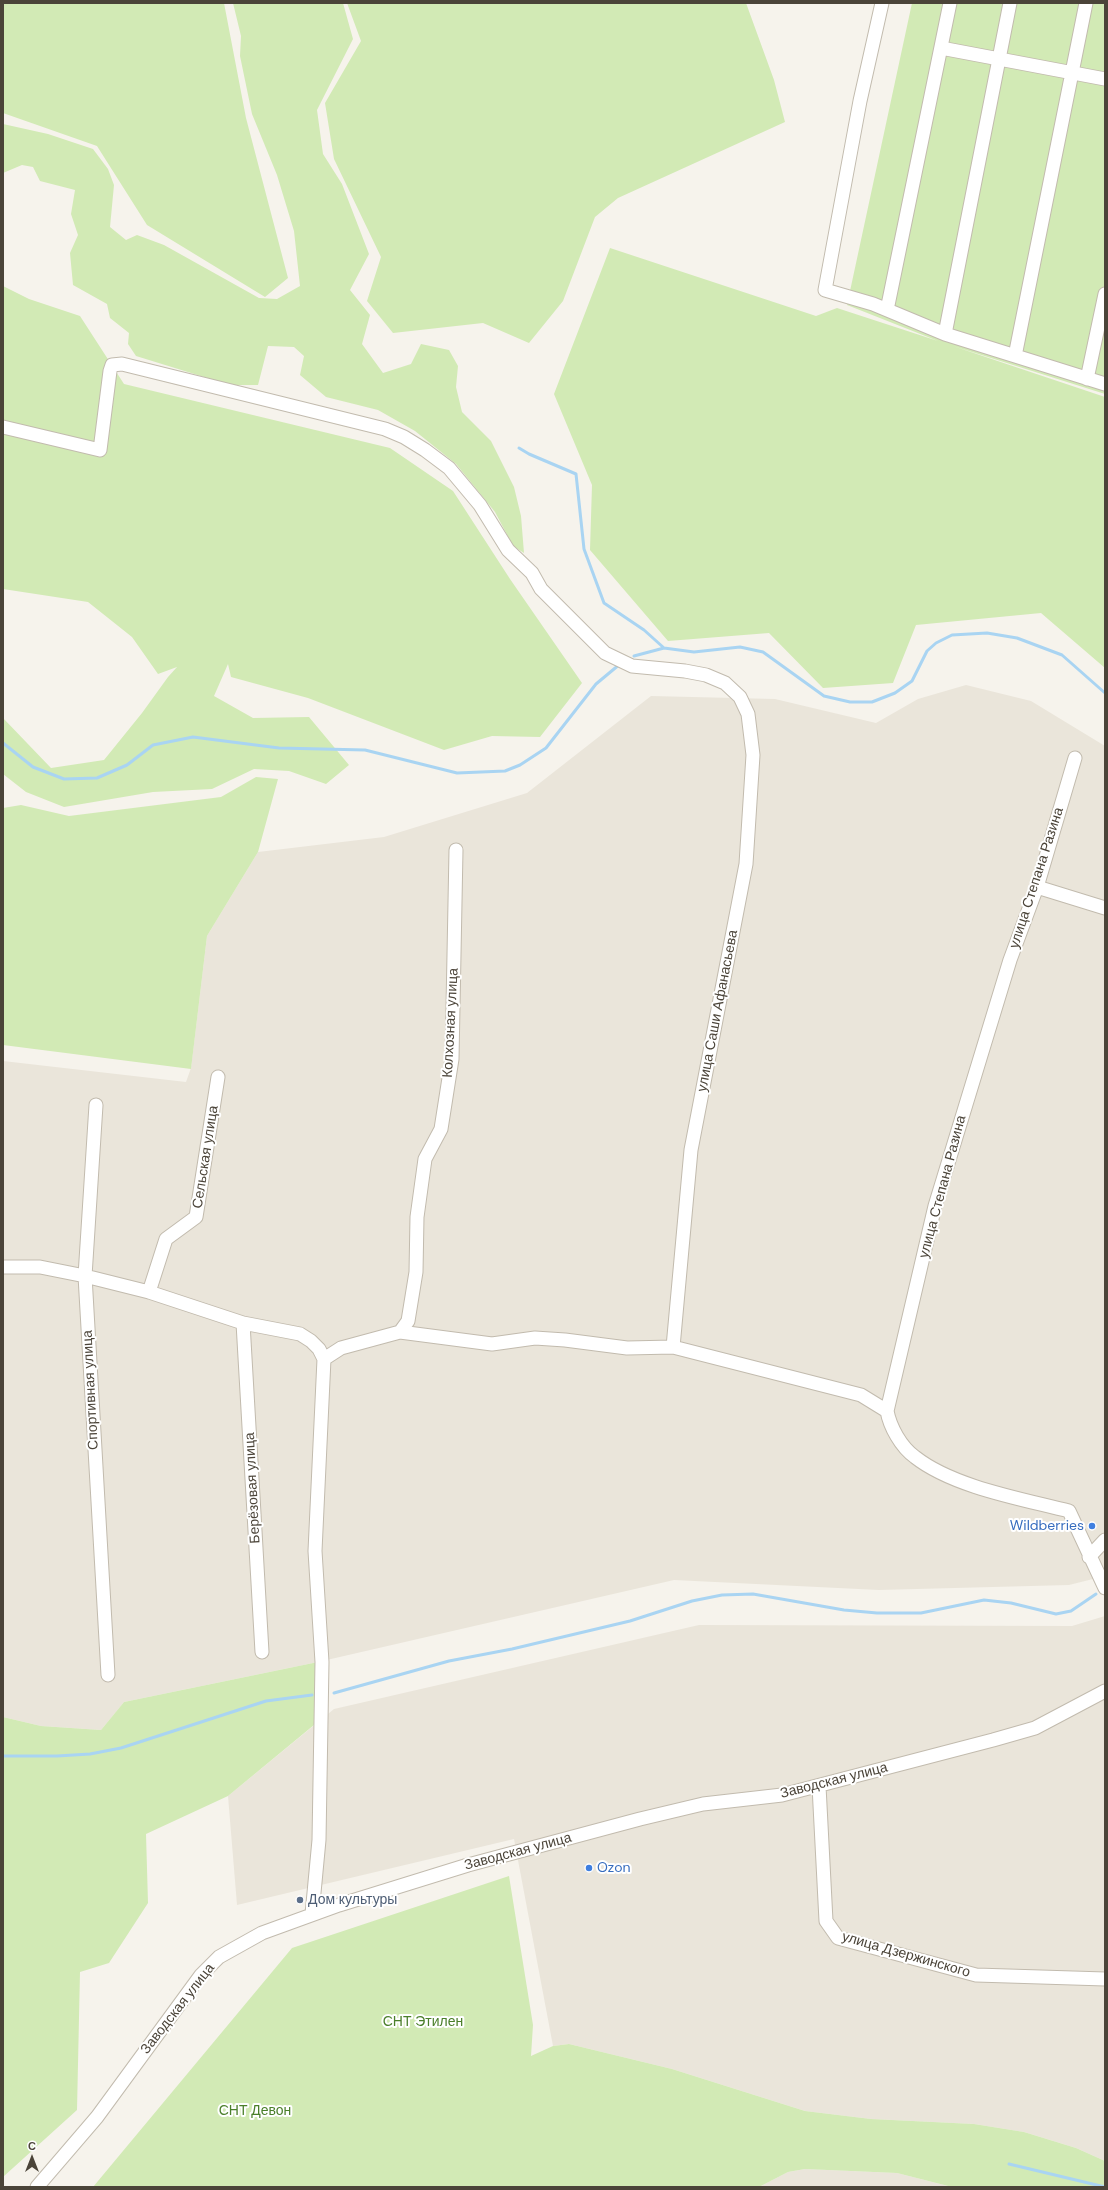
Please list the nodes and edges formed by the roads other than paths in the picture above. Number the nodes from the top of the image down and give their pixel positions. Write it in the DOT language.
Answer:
graph roads {
  1 [pos="882,3"];
  2 [pos="950,3"];
  3 [pos="1010,3"];
  4 [pos="1086,3"];
  5 [pos="941,48"];
  6 [pos="998,59"];
  7 [pos="1072,73"];
  8 [pos="1105,79"];
  9 [pos="1105,294"];
  10 [pos="887,310"];
  11 [pos="945,334"];
  12 [pos="1015,356"];
  13 [pos="1087,379"];
  14 [pos="1105,384"];
  15 [pos="3,427"];
  16 [pos="1075,758"];
  17 [pos="456,850"];
  18 [pos="1037,887"];
  19 [pos="1105,908"];
  20 [pos="218,1077"];
  21 [pos="96,1105"];
  22 [pos="3,1266"];
  23 [pos="85,1276"];
  24 [pos="149,1292"];
  25 [pos="243,1323"];
  26 [pos="400,1332"];
  27 [pos="673,1347"];
  28 [pos="324,1359"];
  29 [pos="887,1411"];
  30 [pos="1105,1540"];
  31 [pos="1090,1557"];
  32 [pos="1105,1588"];
  33 [pos="262,1652"];
  34 [pos="108,1675"];
  35 [pos="1105,1691"];
  36 [pos="819,1786"];
  37 [pos="312,1914"];
  38 [pos="1105,1979"];
  39 [pos="37,2187"];
  1 -- 10 [label="street"];
  2 -- 5 [label="street"];
  3 -- 6 [label="street"];
  4 -- 7 [label="street"];
  5 -- 6 [label="street"];
  5 -- 10 [label="street"];
  6 -- 7 [label="street"];
  6 -- 11 [label="street"];
  7 -- 8 [label="street"];
  7 -- 12 [label="street"];
  9 -- 13 [label="street"];
  10 -- 11 [label="street"];
  11 -- 12 [label="street"];
  12 -- 13 [label="street"];
  13 -- 14 [label="street"];
  15 -- 27 [label="street, улица Саши Афанасьева"];
  16 -- 18 [label="street, улица Степана Разина"];
  17 -- 26 [label="street, Колхозная улица"];
  18 -- 19 [label="street"];
  18 -- 29 [label="street, улица Степана Разина"];
  20 -- 24 [label="street, Сельская улица"];
  21 -- 23 [label="street, Спортивная улица"];
  22 -- 23 [label="street"];
  23 -- 24 [label="street"];
  23 -- 34 [label="street, Спортивная улица"];
  24 -- 25 [label="street"];
  25 -- 28 [label="street"];
  25 -- 33 [label="street, Берёзовая улица"];
  26 -- 27 [label="street"];
  26 -- 28 [label="street"];
  27 -- 29 [label="street"];
  28 -- 37 [label="street"];
  29 -- 31 [label="street"];
  30 -- 31 [label="street"];
  31 -- 32 [label="street"];
  35 -- 36 [label="street, Заводская улица"];
  36 -- 37 [label="street, Заводская улица"];
  36 -- 38 [label="street, улица Дзержинского"];
  37 -- 39 [label="street, Заводская улица"];
}
